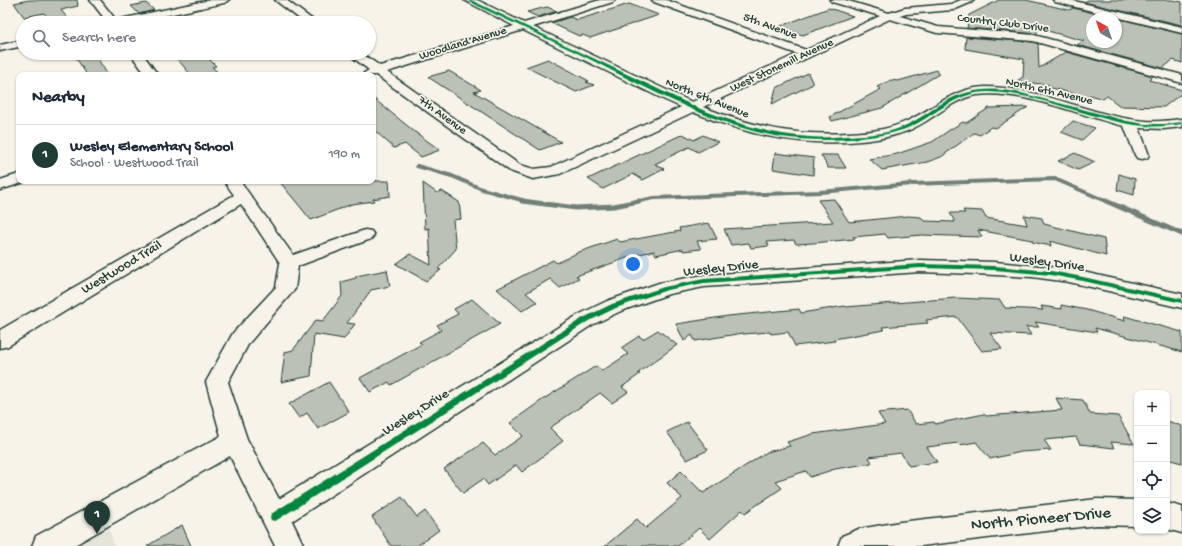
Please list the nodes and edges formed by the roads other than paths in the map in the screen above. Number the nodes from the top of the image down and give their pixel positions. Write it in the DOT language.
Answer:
graph roads {
  1 [pos="95,0"];
  2 [pos="224,0"];
  3 [pos="280,0"];
  4 [pos="469,0"];
  5 [pos="610,0"];
  6 [pos="657,0"];
  7 [pos="835,0"];
  8 [pos="969,0"];
  9 [pos="1058,0"];
  10 [pos="109,16"];
  11 [pos="148,16"];
  12 [pos="302,16"];
  13 [pos="889,16"];
  14 [pos="523,26"];
  15 [pos="1182,30"];
  16 [pos="16,45"];
  17 [pos="0,48"];
  18 [pos="806,54"];
  19 [pos="141,60"];
  20 [pos="364,60"];
  21 [pos="378,70"];
  22 [pos="150,72"];
  23 [pos="372,72"];
  24 [pos="1182,79"];
  25 [pos="692,108"];
  26 [pos="1130,123"];
  27 [pos="1182,123"];
  28 [pos="1142,155"];
  29 [pos="533,174"];
  30 [pos="16,180"];
  31 [pos="0,185"];
  32 [pos="238,189"];
  33 [pos="365,235"];
  34 [pos="289,263"];
  35 [pos="1182,301"];
  36 [pos="0,340"];
  37 [pos="235,441"];
  38 [pos="1134,513"];
  39 [pos="274,517"];
  40 [pos="1170,517"];
  41 [pos="1182,520"];
  42 [pos="46,546"];
  43 [pos="290,546"];
  44 [pos="852,546"];
  1 -- 10 [label="street"];
  2 -- 11 [label="street"];
  3 -- 12 [label="street"];
  4 -- 14 [label="street, North 6th Avenue"];
  5 -- 14 [label="street, Woodland Avenue"];
  6 -- 18 [label="street, 5th Avenue"];
  7 -- 13 [label="street, Country Club Drive"];
  8 -- 13 [label="street, West Stonemill Avenue"];
  9 -- 15 [label="street"];
  13 -- 18 [label="street, West Stonemill Avenue"];
  13 -- 24 [label="street, Country Club Drive"];
  14 -- 21 [label="street, Woodland Avenue"];
  14 -- 25 [label="street, North 6th Avenue"];
  16 -- 17 [label="street"];
  18 -- 25 [label="street, West Stonemill Avenue"];
  19 -- 22 [label="street"];
  20 -- 21 [label="street, 7th Avenue"];
  21 -- 23 [label="street, Woodland Avenue"];
  21 -- 29 [label="street, 7th Avenue"];
  25 -- 26 [label="street, North 6th Avenue"];
  25 -- 29 [label="street, West Stonemill Avenue"];
  26 -- 27 [label="street, North 6th Avenue"];
  26 -- 28 [label="street"];
  30 -- 31 [label="street"];
  32 -- 34 [label="street"];
  32 -- 36 [label="street, Westwood Trail"];
  33 -- 34 [label="street"];
  34 -- 37 [label="street"];
  35 -- 39 [label="street, Wesley Drive"];
  37 -- 39 [label="street"];
  37 -- 42 [label="street"];
  38 -- 44 [label="street, North Pioneer Drive"];
  39 -- 43 [label="street"];
  40 -- 41 [label="street"];
}
